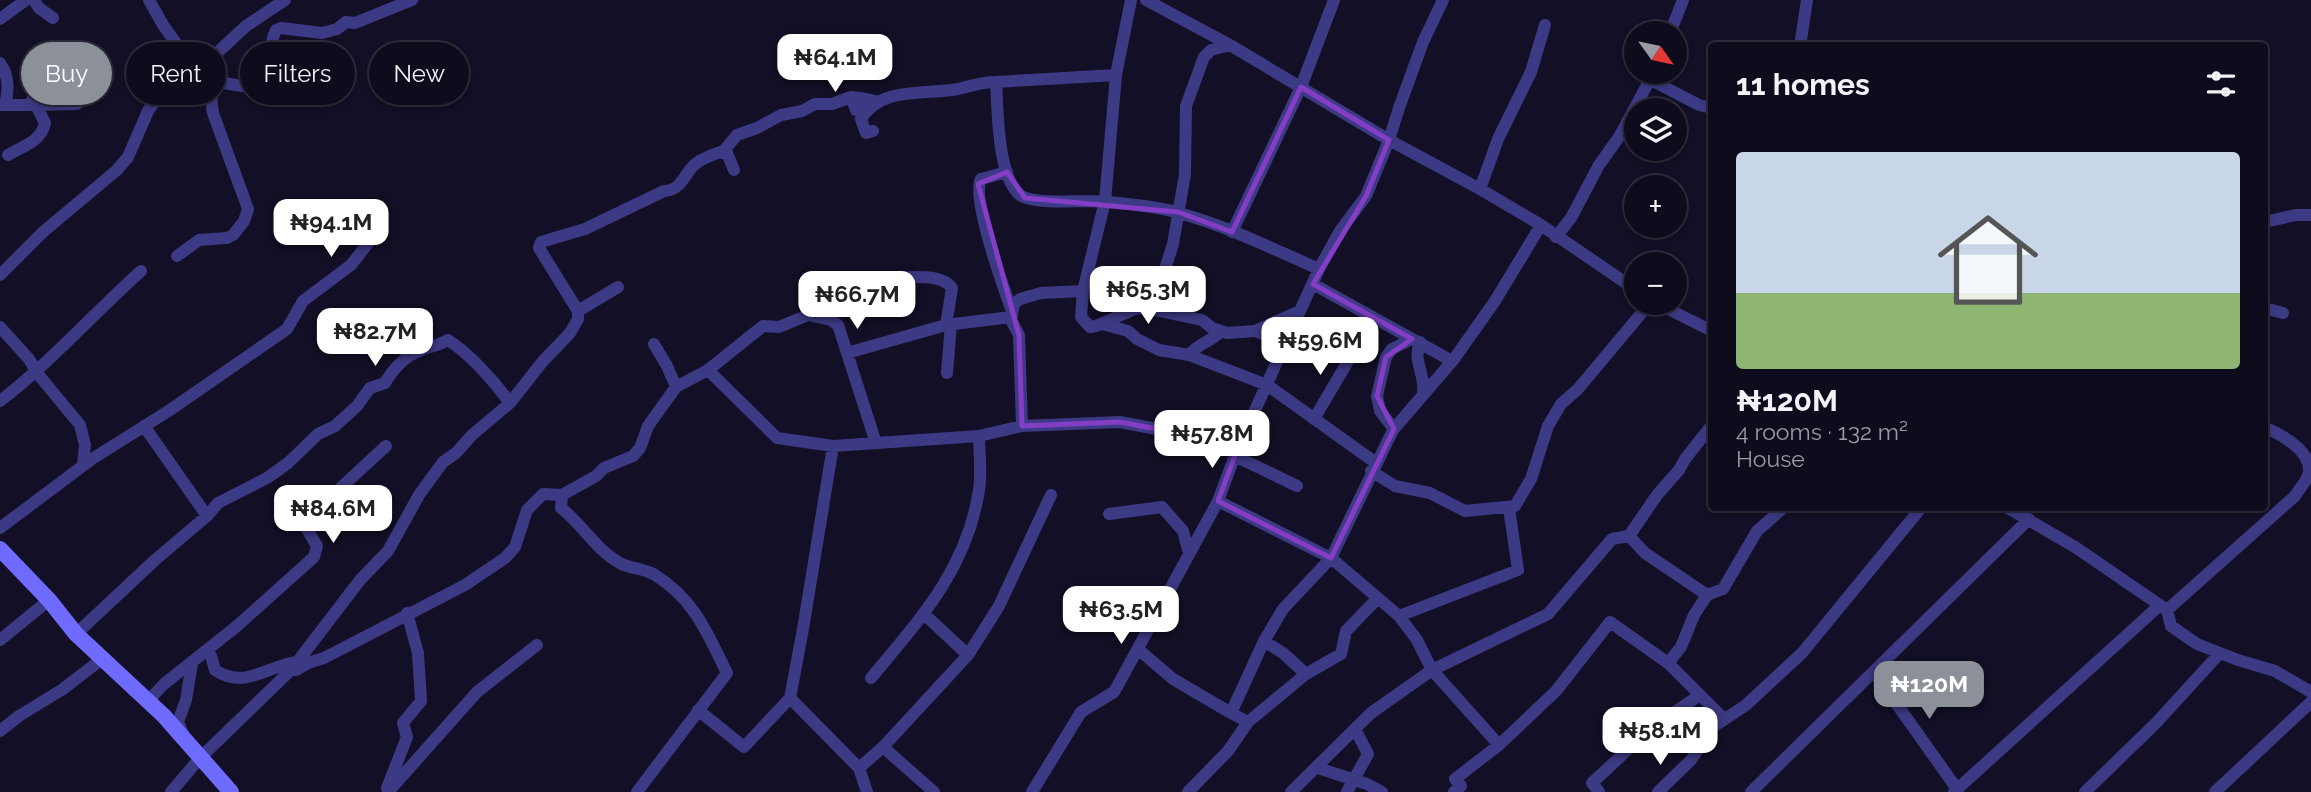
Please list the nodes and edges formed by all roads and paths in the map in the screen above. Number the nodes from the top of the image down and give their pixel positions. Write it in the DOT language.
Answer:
graph roads {
  1 [pos="26,0"];
  2 [pos="34,0"];
  3 [pos="149,0"];
  4 [pos="285,0"];
  5 [pos="412,0"];
  6 [pos="1131,0"];
  7 [pos="1146,0"];
  8 [pos="1334,0"];
  9 [pos="1443,0"];
  10 [pos="1683,0"];
  11 [pos="1807,0"];
  12 [pos="52,18"];
  13 [pos="0,19"];
  14 [pos="1675,21"];
  15 [pos="1545,25"];
  16 [pos="175,42"];
  17 [pos="1801,42"];
  18 [pos="226,45"];
  19 [pos="1230,45"];
  20 [pos="0,63"];
  21 [pos="1116,75"];
  22 [pos="996,82"];
  23 [pos="226,83"];
  24 [pos="1649,84"];
  25 [pos="1666,84"];
  26 [pos="1301,87"];
  27 [pos="3,105"];
  28 [pos="21,105"];
  29 [pos="33,105"];
  30 [pos="153,105"];
  31 [pos="211,105"];
  32 [pos="872,106"];
  33 [pos="1708,107"];
  34 [pos="873,131"];
  35 [pos="1389,141"];
  36 [pos="723,151"];
  37 [pos="8,155"];
  38 [pos="734,170"];
  39 [pos="1007,172"];
  40 [pos="1480,189"];
  41 [pos="1105,201"];
  42 [pos="1178,212"];
  43 [pos="2311,215"];
  44 [pos="2268,221"];
  45 [pos="1541,225"];
  46 [pos="1232,232"];
  47 [pos="376,233"];
  48 [pos="1556,236"];
  49 [pos="177,256"];
  50 [pos="1318,269"];
  51 [pos="141,271"];
  52 [pos="0,275"];
  53 [pos="889,278"];
  54 [pos="1624,282"];
  55 [pos="1313,284"];
  56 [pos="618,287"];
  57 [pos="1083,291"];
  58 [pos="1142,308"];
  59 [pos="2268,308"];
  60 [pos="578,311"];
  61 [pos="1300,311"];
  62 [pos="2283,313"];
  63 [pos="1012,314"];
  64 [pos="1640,315"];
  65 [pos="1680,315"];
  66 [pos="948,324"];
  67 [pos="1102,324"];
  68 [pos="0,327"];
  69 [pos="1708,329"];
  70 [pos="1128,331"];
  71 [pos="1221,331"];
  72 [pos="1255,331"];
  73 [pos="1416,341"];
  74 [pos="1286,343"];
  75 [pos="654,344"];
  76 [pos="1354,351"];
  77 [pos="847,353"];
  78 [pos="1189,355"];
  79 [pos="1452,361"];
  80 [pos="708,370"];
  81 [pos="37,373"];
  82 [pos="947,373"];
  83 [pos="1267,385"];
  84 [pos="676,387"];
  85 [pos="1423,393"];
  86 [pos="0,401"];
  87 [pos="510,403"];
  88 [pos="1314,419"];
  89 [pos="144,426"];
  90 [pos="1022,426"];
  91 [pos="1394,429"];
  92 [pos="2268,429"];
  93 [pos="1708,430"];
  94 [pos="979,436"];
  95 [pos="876,443"];
  96 [pos="386,446"];
  97 [pos="833,446"];
  98 [pos="1236,453"];
  99 [pos="83,465"];
  100 [pos="1373,467"];
  101 [pos="1297,486"];
  102 [pos="562,495"];
  103 [pos="1051,495"];
  104 [pos="1218,501"];
  105 [pos="1509,508"];
  106 [pos="1780,511"];
  107 [pos="1919,511"];
  108 [pos="2014,511"];
  109 [pos="1109,514"];
  110 [pos="207,516"];
  111 [pos="2029,519"];
  112 [pos="0,528"];
  113 [pos="1629,536"];
  114 [pos="0,549"];
  115 [pos="1189,554"];
  116 [pos="1331,558"];
  117 [pos="1707,595"];
  118 [pos="1378,598"];
  119 [pos="49,600"];
  120 [pos="2164,608"];
  121 [pos="407,613"];
  122 [pos="924,614"];
  123 [pos="1399,616"];
  124 [pos="76,634"];
  125 [pos="0,640"];
  126 [pos="1264,641"];
  127 [pos="537,645"];
  128 [pos="1139,650"];
  129 [pos="206,652"];
  130 [pos="2220,653"];
  131 [pos="968,655"];
  132 [pos="102,659"];
  133 [pos="192,663"];
  134 [pos="1668,663"];
  135 [pos="295,665"];
  136 [pos="1432,670"];
  137 [pos="1874,672"];
  138 [pos="1306,674"];
  139 [pos="871,678"];
  140 [pos="2311,692"];
  141 [pos="1700,695"];
  142 [pos="790,698"];
  143 [pos="148,701"];
  144 [pos="2311,702"];
  145 [pos="698,710"];
  146 [pos="1231,713"];
  147 [pos="1724,719"];
  148 [pos="1248,722"];
  149 [pos="1355,729"];
  150 [pos="0,731"];
  151 [pos="185,738"];
  152 [pos="1499,745"];
  153 [pos="883,747"];
  154 [pos="200,758"];
  155 [pos="859,768"];
  156 [pos="1318,768"];
  157 [pos="1353,780"];
  158 [pos="1460,790"];
  159 [pos="1955,790"];
  160 [pos="171,792"];
  161 [pos="231,792"];
  162 [pos="387,792"];
  163 [pos="637,792"];
  164 [pos="867,792"];
  165 [pos="934,792"];
  166 [pos="1032,792"];
  167 [pos="1188,792"];
  168 [pos="1291,792"];
  169 [pos="1347,792"];
  170 [pos="1382,792"];
  171 [pos="1599,792"];
  172 [pos="1658,792"];
  173 [pos="1751,792"];
  174 [pos="2085,792"];
  175 [pos="2216,792"];
  1 -- 13 [label="street"];
  2 -- 12 [label="street"];
  3 -- 16 [label="street"];
  4 -- 18 [label="street"];
  5 -- 23 [label="street"];
  6 -- 21 [label="street"];
  7 -- 19 [label="street"];
  8 -- 26 [label="street"];
  9 -- 35 [label="street"];
  10 -- 14 [label="street"];
  11 -- 17 [label="street"];
  15 -- 40 [label="street"];
  19 -- 26 [label="street"];
  19 -- 42 [label="street"];
  20 -- 27 [label="street"];
  21 -- 22 [label="street"];
  21 -- 41 [label="street"];
  22 -- 32 [label="street"];
  22 -- 39 [label="street"];
  24 -- 48 [label="street"];
  25 -- 33 [label="street"];
  26 -- 35 [label="street"];
  26 -- 46 [label="street"];
  27 -- 28 [label="street"];
  29 -- 37 [label="street"];
  30 -- 52 [label="street"];
  31 -- 49 [label="street"];
  32 -- 34 [label="street"];
  32 -- 36 [label="street"];
  35 -- 40 [label="street"];
  35 -- 50 [label="street"];
  36 -- 38 [label="street"];
  36 -- 60 [label="street"];
  39 -- 41 [label="street"];
  39 -- 63 [label="street"];
  40 -- 45 [label="street"];
  41 -- 42 [label="street"];
  41 -- 57 [label="street"];
  42 -- 46 [label="street"];
  42 -- 58 [label="street"];
  43 -- 44 [label="street"];
  45 -- 48 [label="street"];
  45 -- 79 [label="street"];
  46 -- 50 [label="street"];
  47 -- 89 [label="street"];
  48 -- 54 [label="street"];
  50 -- 55 [label="street"];
  51 -- 81 [label="street"];
  53 -- 66 [label="street"];
  55 -- 61 [label="street"];
  55 -- 73 [label="street"];
  56 -- 60 [label="street"];
  57 -- 63 [label="street"];
  57 -- 67 [label="street"];
  58 -- 67 [label="street"];
  58 -- 70 [label="street"];
  58 -- 71 [label="street"];
  59 -- 62 [label="street"];
  60 -- 87 [label="street"];
  61 -- 72 [label="street"];
  61 -- 74 [label="street"];
  63 -- 66 [label="street"];
  63 -- 90 [label="street"];
  64 -- 105 [label="street"];
  65 -- 69 [label="street"];
  66 -- 77 [label="street"];
  66 -- 82 [label="street"];
  67 -- 70 [label="street"];
  68 -- 81 [label="street"];
  70 -- 78 [label="street"];
  71 -- 72 [label="street"];
  71 -- 78 [label="street"];
  72 -- 74 [label="street"];
  73 -- 79 [label="street"];
  73 -- 85 [label="street"];
  73 -- 91 [label="street"];
  74 -- 83 [label="street"];
  75 -- 84 [label="street"];
  76 -- 88 [label="street"];
  77 -- 80 [label="street"];
  77 -- 95 [label="street"];
  78 -- 83 [label="street"];
  79 -- 85 [label="street"];
  80 -- 84 [label="street"];
  80 -- 97 [label="street"];
  81 -- 86 [label="street"];
  81 -- 99 [label="street"];
  83 -- 88 [label="street"];
  83 -- 98 [label="street"];
  84 -- 102 [label="street"];
  85 -- 91 [label="street"];
  87 -- 110 [label="street"];
  87 -- 135 [label="street"];
  88 -- 100 [label="street"];
  89 -- 99 [label="street"];
  89 -- 110 [label="street"];
  90 -- 94 [label="street"];
  90 -- 98 [label="street"];
  91 -- 100 [label="street"];
  92 -- 120 [label="street"];
  93 -- 113 [label="street"];
  94 -- 95 [label="street"];
  94 -- 122 [label="street"];
  95 -- 97 [label="street"];
  96 -- 129 [label="street"];
  97 -- 142 [label="street"];
  98 -- 101 [label="street"];
  98 -- 104 [label="street"];
  99 -- 112 [label="street"];
  100 -- 105 [label="street"];
  100 -- 116 [label="street"];
  102 -- 121 [label="street"];
  102 -- 145 [label="street"];
  103 -- 131 [label="street"];
  104 -- 115 [label="street"];
  104 -- 116 [label="street"];
  105 -- 123 [label="street"];
  106 -- 117 [label="street"];
  107 -- 147 [label="street"];
  108 -- 111 [label="street"];
  109 -- 115 [label="street"];
  110 -- 124 [label="street"];
  111 -- 120 [label="street"];
  111 -- 137 [label="street"];
  113 -- 117 [label="street"];
  113 -- 136 [label="street"];
  114 -- 119 [label="street"];
  115 -- 128 [label="street"];
  116 -- 118 [label="street"];
  116 -- 126 [label="street"];
  117 -- 134 [label="street"];
  118 -- 123 [label="street"];
  118 -- 138 [label="street"];
  119 -- 124 [label="street"];
  119 -- 125 [label="street"];
  120 -- 130 [label="street"];
  120 -- 159 [label="street"];
  121 -- 135 [label="street"];
  121 -- 162 [label="street"];
  122 -- 131 [label="street"];
  122 -- 139 [label="street"];
  123 -- 136 [label="street"];
  124 -- 132 [label="street"];
  126 -- 138 [label="street"];
  126 -- 146 [label="street"];
  127 -- 162 [label="street"];
  128 -- 146 [label="street"];
  128 -- 166 [label="street"];
  129 -- 133 [label="street"];
  129 -- 135 [label="street"];
  130 -- 140 [label="street"];
  130 -- 174 [label="street"];
  131 -- 153 [label="street"];
  132 -- 143 [label="street"];
  132 -- 150 [label="street"];
  133 -- 143 [label="street"];
  133 -- 151 [label="street"];
  134 -- 141 [label="street"];
  134 -- 152 [label="street"];
  135 -- 154 [label="street"];
  136 -- 149 [label="street"];
  136 -- 152 [label="street"];
  137 -- 159 [label="street"];
  137 -- 173 [label="street"];
  138 -- 148 [label="street"];
  141 -- 147 [label="street"];
  141 -- 171 [label="street"];
  142 -- 145 [label="street"];
  142 -- 155 [label="street"];
  143 -- 151 [label="street"];
  144 -- 175 [label="street"];
  145 -- 163 [label="street"];
  146 -- 148 [label="street"];
  147 -- 172 [label="street"];
  148 -- 167 [label="street"];
  149 -- 156 [label="street"];
  149 -- 157 [label="street"];
  151 -- 154 [label="street"];
  152 -- 158 [label="street"];
  153 -- 155 [label="street"];
  153 -- 165 [label="street"];
  154 -- 160 [label="street"];
  154 -- 161 [label="street"];
  155 -- 164 [label="street"];
  156 -- 157 [label="street"];
  156 -- 168 [label="street"];
  157 -- 169 [label="street"];
  157 -- 170 [label="street"];
}
